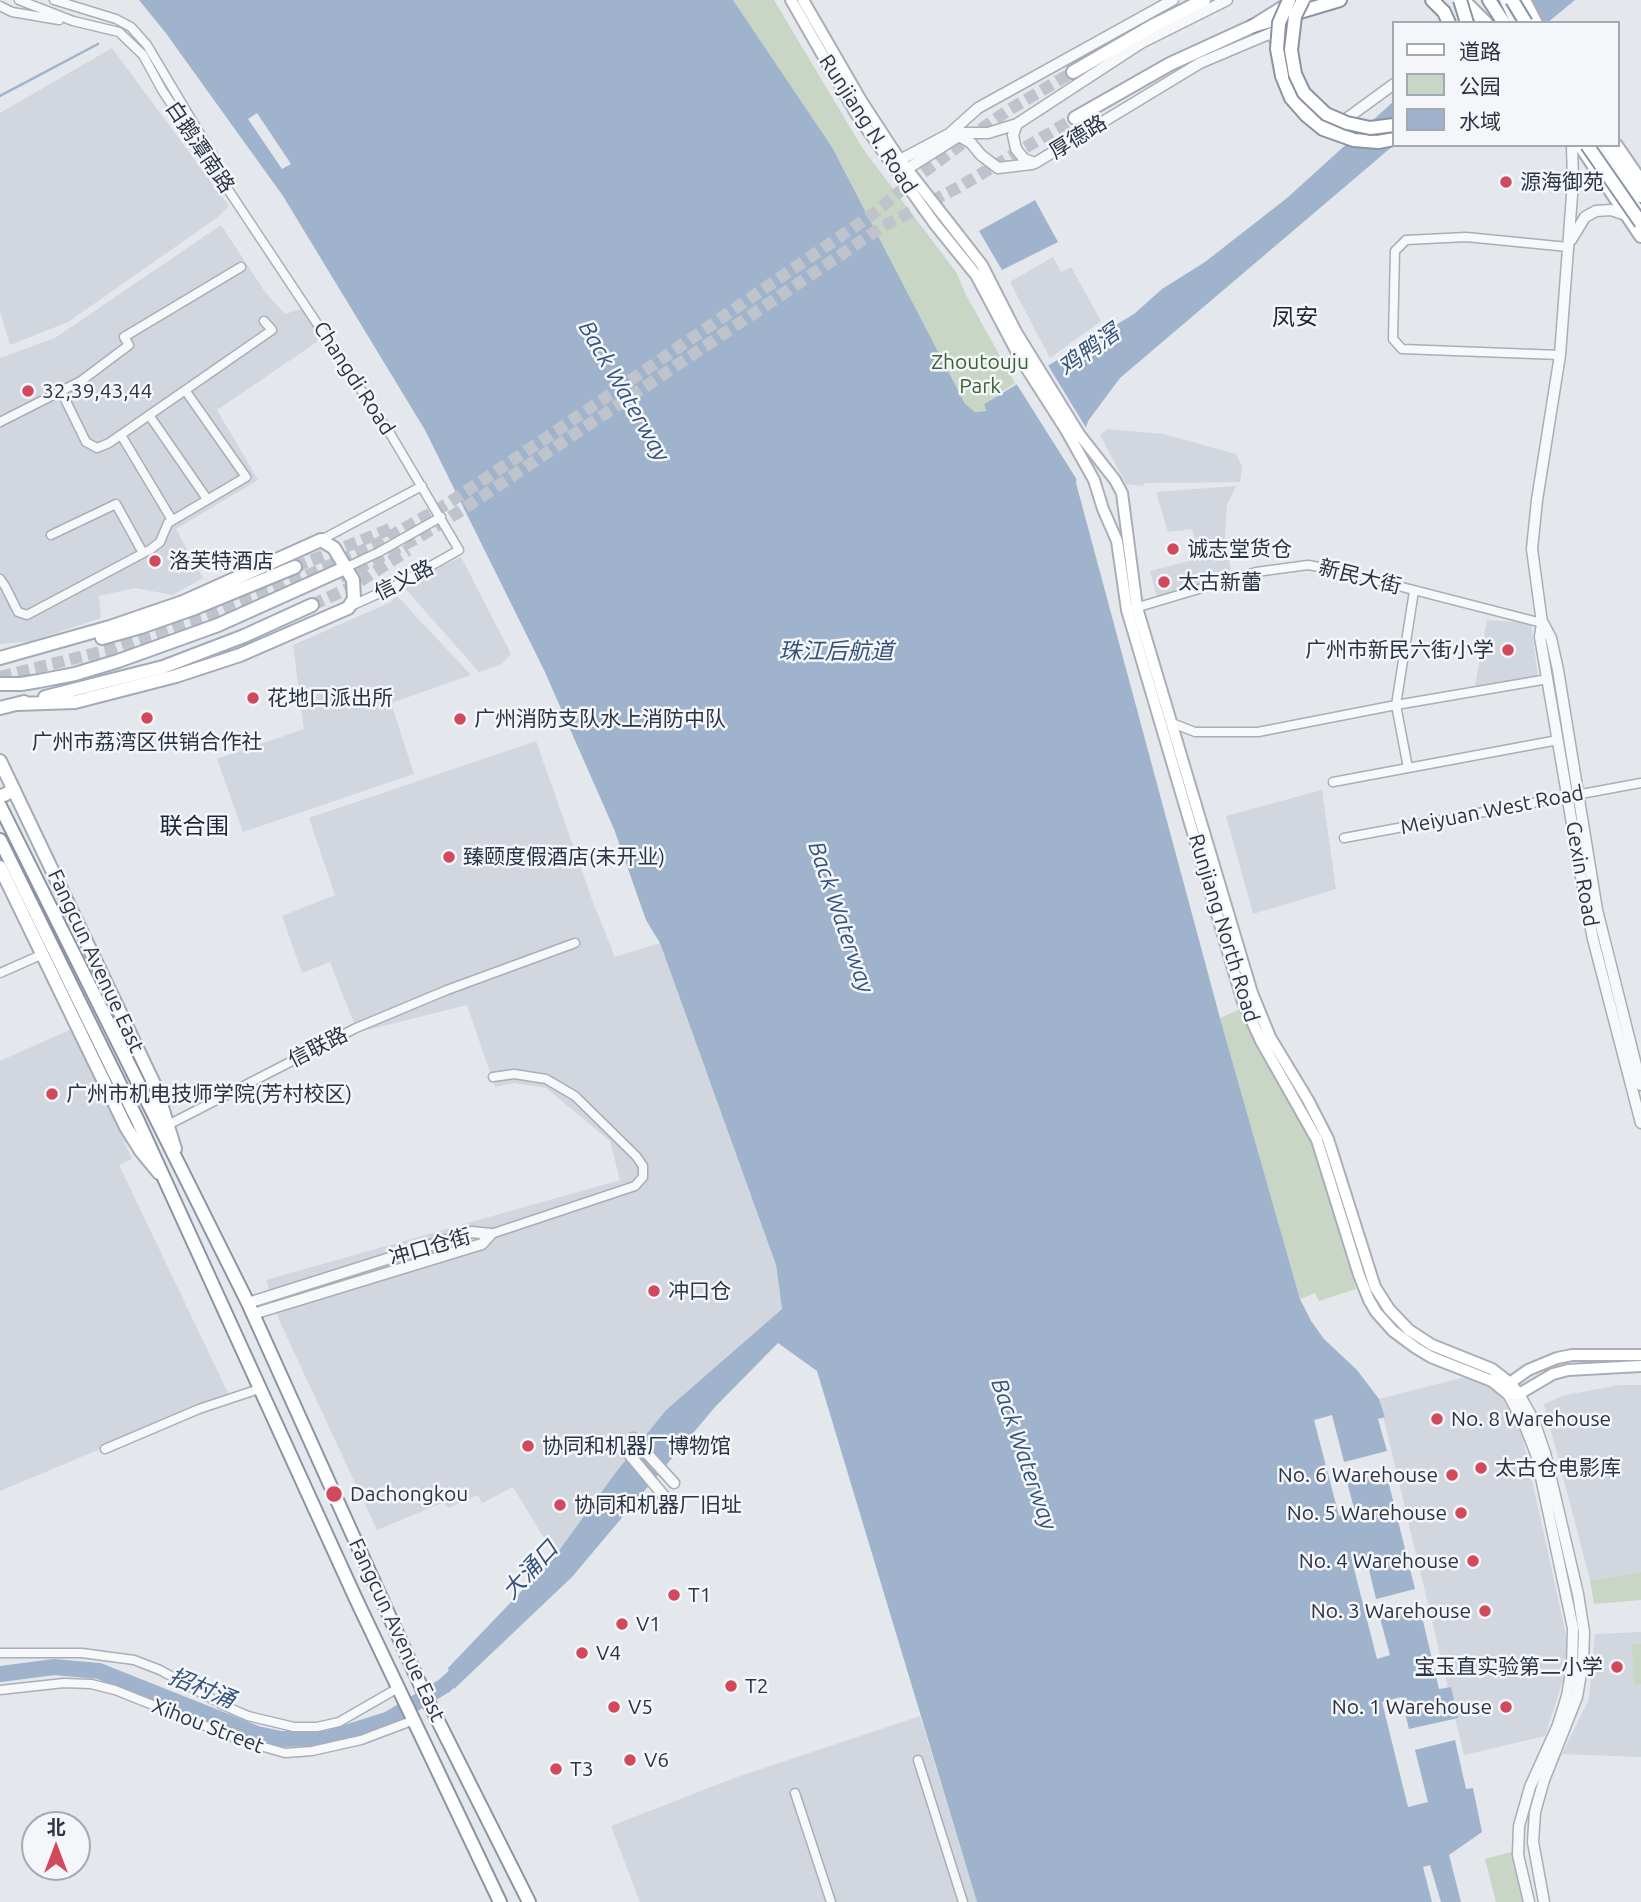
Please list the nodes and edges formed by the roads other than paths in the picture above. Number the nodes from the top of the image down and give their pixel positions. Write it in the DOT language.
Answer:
graph roads {
  1 [pos="19,0"];
  2 [pos="54,0"];
  3 [pos="63,0"];
  4 [pos="790,0"];
  5 [pos="803,0"];
  6 [pos="1173,0"];
  7 [pos="1204,0"];
  8 [pos="1227,0"];
  9 [pos="1289,0"];
  10 [pos="1295,0"];
  11 [pos="1303,0"];
  12 [pos="1340,0"];
  13 [pos="1432,0"];
  14 [pos="1461,0"];
  15 [pos="1525,0"];
  16 [pos="0,6"];
  17 [pos="1499,6"];
  18 [pos="76,7"];
  19 [pos="1447,18"];
  20 [pos="73,21"];
  21 [pos="1464,21"];
  22 [pos="1466,21"];
  23 [pos="1513,21"];
  24 [pos="1523,21"];
  25 [pos="1536,21"];
  26 [pos="1252,26"];
  27 [pos="1271,33"];
  28 [pos="1073,72"];
  29 [pos="1392,85"];
  30 [pos="1075,118"];
  31 [pos="1017,124"];
  32 [pos="1392,125"];
  33 [pos="949,134"];
  34 [pos="1392,139"];
  35 [pos="1572,147"];
  36 [pos="1582,147"];
  37 [pos="1588,147"];
  38 [pos="1596,147"];
  39 [pos="1609,147"];
  40 [pos="1618,147"];
  41 [pos="1035,163"];
  42 [pos="901,166"];
  43 [pos="1641,180"];
  44 [pos="1637,205"];
  45 [pos="242,210"];
  46 [pos="1641,223"];
  47 [pos="1641,236"];
  48 [pos="955,240"];
  49 [pos="1568,247"];
  50 [pos="241,267"];
  51 [pos="264,321"];
  52 [pos="1560,355"];
  53 [pos="185,390"];
  54 [pos="61,391"];
  55 [pos="149,415"];
  56 [pos="0,422"];
  57 [pos="121,435"];
  58 [pos="422,486"];
  59 [pos="207,499"];
  60 [pos="441,517"];
  61 [pos="172,520"];
  62 [pos="51,535"];
  63 [pos="321,540"];
  64 [pos="459,550"];
  65 [pos="143,553"];
  66 [pos="295,567"];
  67 [pos="347,567"];
  68 [pos="0,579"];
  69 [pos="1414,591"];
  70 [pos="1129,595"];
  71 [pos="312,605"];
  72 [pos="348,608"];
  73 [pos="1132,609"];
  74 [pos="1542,622"];
  75 [pos="0,660"];
  76 [pos="1548,679"];
  77 [pos="0,684"];
  78 [pos="17,704"];
  79 [pos="1396,705"];
  80 [pos="0,708"];
  81 [pos="1172,723"];
  82 [pos="1558,740"];
  83 [pos="0,761"];
  84 [pos="1409,768"];
  85 [pos="1334,782"];
  86 [pos="1641,782"];
  87 [pos="14,790"];
  88 [pos="1573,795"];
  89 [pos="0,797"];
  90 [pos="0,806"];
  91 [pos="1344,838"];
  92 [pos="0,840"];
  93 [pos="0,867"];
  94 [pos="575,943"];
  95 [pos="43,954"];
  96 [pos="0,974"];
  97 [pos="493,1077"];
  98 [pos="1641,1085"];
  99 [pos="1641,1123"];
  100 [pos="168,1125"];
  101 [pos="180,1166"];
  102 [pos="161,1175"];
  103 [pos="491,1234"];
  104 [pos="250,1309"];
  105 [pos="1641,1355"];
  106 [pos="1641,1367"];
  107 [pos="259,1389"];
  108 [pos="1512,1390"];
  109 [pos="633,1438"];
  110 [pos="624,1448"];
  111 [pos="105,1449"];
  112 [pos="674,1483"];
  113 [pos="664,1496"];
  114 [pos="0,1653"];
  115 [pos="398,1688"];
  116 [pos="0,1690"];
  117 [pos="410,1712"];
  118 [pos="918,1760"];
  119 [pos="795,1793"];
  120 [pos="500,1902"];
  121 [pos="529,1902"];
  122 [pos="831,1902"];
  123 [pos="963,1902"];
  124 [pos="1529,1902"];
  125 [pos="1544,1902"];
  1 -- 20 [label="street, 白鹅潭南路"];
  2 -- 18 [label="street, 白鹅潭南路"];
  3 -- 18 [label="street"];
  4 -- 42 [label="main road, Runjiang N. Road"];
  5 -- 42 [label="main road, Runjiang N. Road"];
  6 -- 33 [label="street"];
  7 -- 28 [label="main road"];
  8 -- 31 [label="street"];
  9 -- 34 [label="main road, bridge"];
  10 -- 26 [label="main road"];
  11 -- 32 [label="main road, bridge"];
  12 -- 26 [label="main road"];
  12 -- 27 [label="main road"];
  13 -- 19 [label="main road"];
  14 -- 17 [label="main road"];
  14 -- 22 [label="main road, bridge"];
  15 -- 25 [label="main road"];
  16 -- 20 [label="street"];
  17 -- 21 [label="street"];
  17 -- 23 [label="street"];
  17 -- 24 [label="main road, bridge"];
  18 -- 45 [label="street, 白鹅潭南路"];
  20 -- 45 [label="street, 白鹅潭南路"];
  26 -- 30 [label="main road"];
  27 -- 29 [label="street"];
  27 -- 41 [label="street, 厚德路"];
  31 -- 33 [label="street"];
  31 -- 41 [label="street, 厚德路"];
  33 -- 42 [label="street"];
  35 -- 49 [label="street, Gexin Road"];
  36 -- 44 [label="main road"];
  37 -- 46 [label="main road, bridge"];
  38 -- 44 [label="street"];
  39 -- 44 [label="main road"];
  40 -- 43 [label="main road"];
  41 -- 42 [label="street"];
  42 -- 48 [label="main road, Runjiang N. Road"];
  44 -- 47 [label="main road"];
  44 -- 49 [label="street"];
  45 -- 58 [label="street, Changdi Road"];
  48 -- 70 [label="main road"];
  48 -- 70 [label="main road"];
  49 -- 52 [label="street, Gexin Road"];
  49 -- 52 [label="street"];
  50 -- 54 [label="street"];
  51 -- 53 [label="street"];
  52 -- 74 [label="street, Gexin Road"];
  53 -- 55 [label="street"];
  53 -- 59 [label="street"];
  54 -- 56 [label="street"];
  54 -- 57 [label="street"];
  55 -- 57 [label="street"];
  55 -- 59 [label="street"];
  57 -- 61 [label="street"];
  58 -- 60 [label="street, Changdi Road"];
  58 -- 63 [label="street"];
  59 -- 61 [label="street"];
  60 -- 64 [label="street, Changdi Road"];
  60 -- 67 [label="street"];
  61 -- 65 [label="street"];
  62 -- 65 [label="street"];
  63 -- 67 [label="main road"];
  63 -- 75 [label="main road"];
  64 -- 72 [label="street, 信义路"];
  65 -- 68 [label="street"];
  66 -- 75 [label="main road"];
  67 -- 72 [label="main road"];
  67 -- 77 [label="main road"];
  69 -- 73 [label="street, 新民大街"];
  69 -- 74 [label="street, 新民大街"];
  69 -- 79 [label="street"];
  70 -- 73 [label="main road, Runjiang North Road"];
  71 -- 78 [label="main road"];
  72 -- 78 [label="main road"];
  73 -- 81 [label="main road, Runjiang North Road"];
  73 -- 108 [label="main road, Runjiang North Road"];
  74 -- 76 [label="street, Gexin Road"];
  74 -- 88 [label="street, Gexin Road"];
  76 -- 79 [label="street"];
  76 -- 82 [label="street, Gexin Road"];
  78 -- 80 [label="main road"];
  79 -- 81 [label="street"];
  79 -- 84 [label="street"];
  81 -- 108 [label="main road, Runjiang North Road"];
  82 -- 84 [label="street"];
  82 -- 88 [label="street, Gexin Road"];
  83 -- 87 [label="main road, Fangcun Avenue East"];
  84 -- 85 [label="street"];
  86 -- 88 [label="street, Meiyuan West Road"];
  87 -- 89 [label="main road"];
  87 -- 100 [label="main road, Fangcun Avenue East"];
  88 -- 91 [label="street, Meiyuan West Road"];
  88 -- 98 [label="street, Gexin Road"];
  88 -- 99 [label="street, Gexin Road"];
  90 -- 101 [label="main road, Fangcun Avenue East"];
  92 -- 102 [label="main road, Fangcun Avenue East"];
  93 -- 95 [label="main road, Fangcun Avenue East"];
  94 -- 100 [label="street, 信联路"];
  95 -- 96 [label="street"];
  95 -- 102 [label="main road, Fangcun Avenue East"];
  97 -- 103 [label="street"];
  100 -- 101 [label="main road, Fangcun Avenue East"];
  101 -- 104 [label="main road, Fangcun Avenue East"];
  102 -- 107 [label="main road, Fangcun Avenue East"];
  103 -- 104 [label="street, 冲口仓街"];
  104 -- 121 [label="main road, Fangcun Avenue East"];
  105 -- 108 [label="main road"];
  106 -- 108 [label="main road"];
  107 -- 111 [label="street"];
  107 -- 115 [label="main road, Fangcun Avenue East"];
  108 -- 124 [label="street, Runjiang North Road"];
  108 -- 125 [label="street, Runjiang North Road"];
  109 -- 112 [label="street"];
  110 -- 113 [label="street"];
  114 -- 115 [label="street"];
  115 -- 117 [label="main road, Fangcun Avenue East"];
  116 -- 117 [label="street, Xihou Street"];
  117 -- 120 [label="main road, Fangcun Avenue East"];
  118 -- 123 [label="street"];
  119 -- 122 [label="street"];
}
